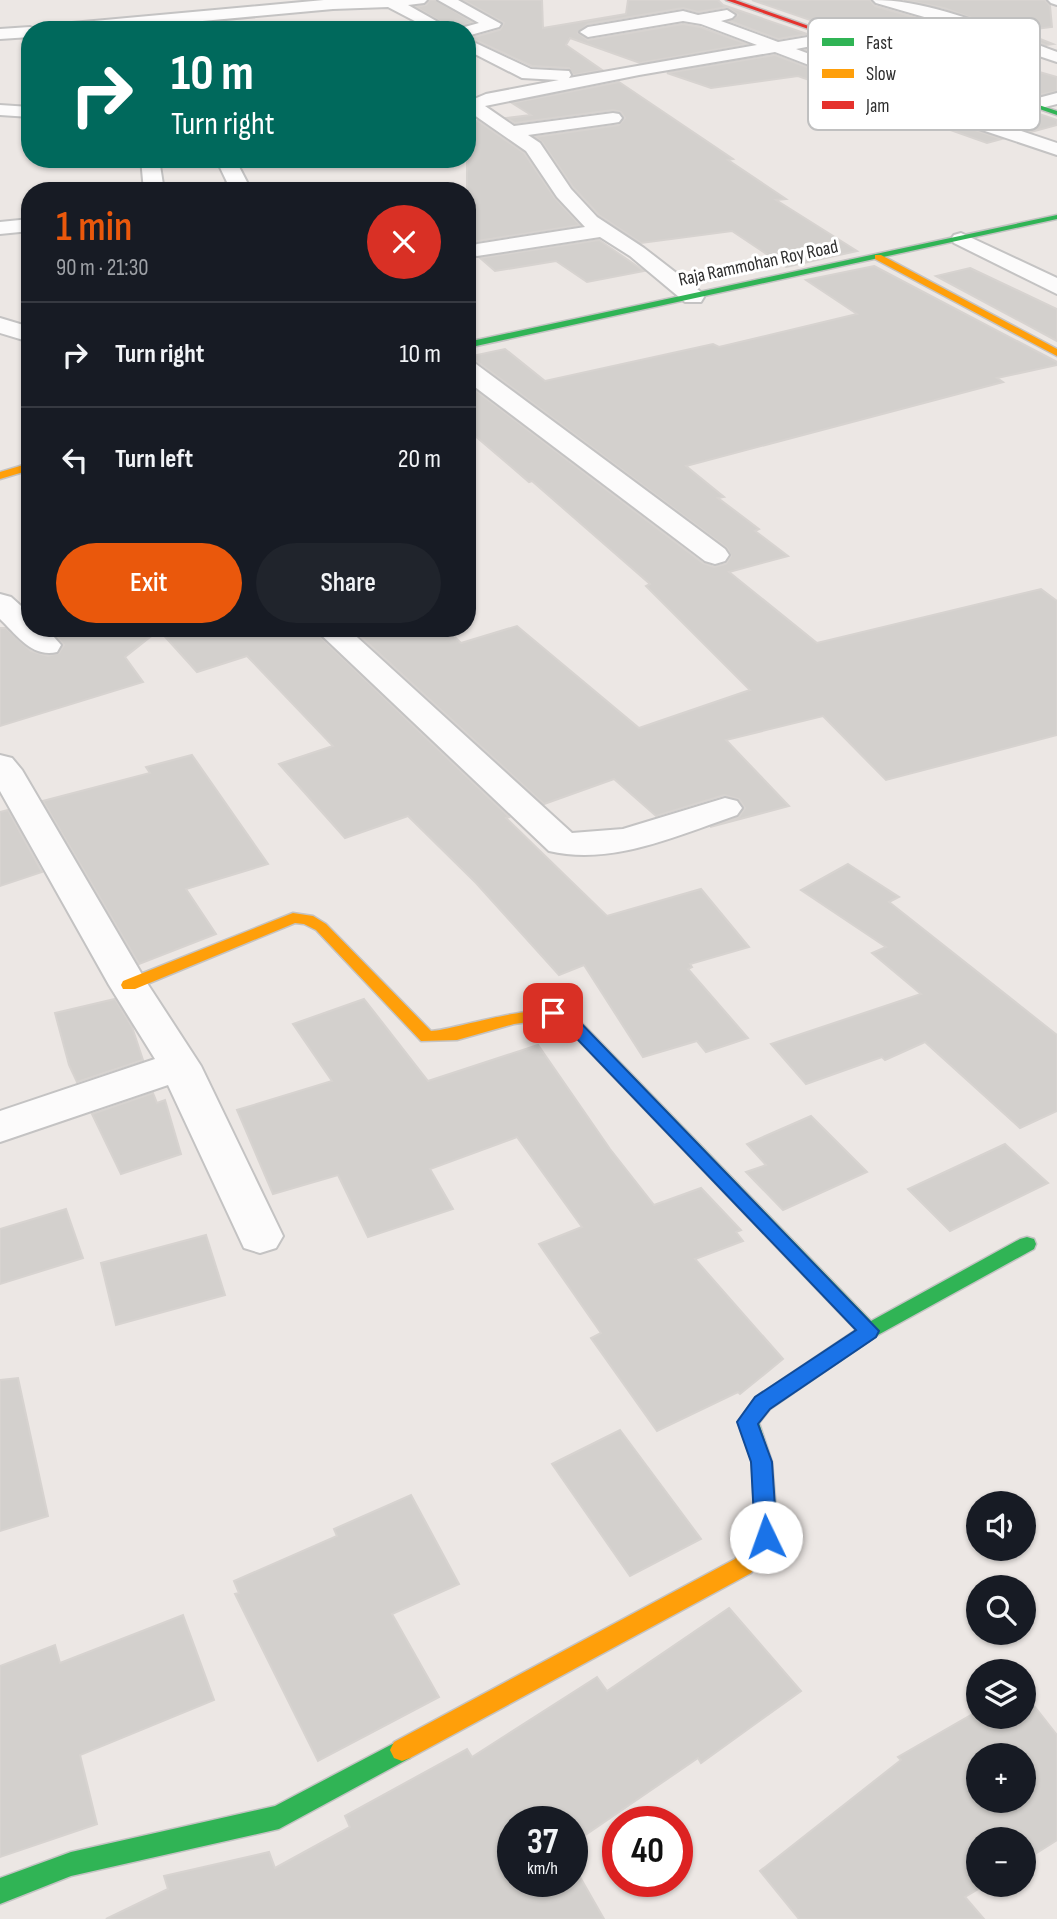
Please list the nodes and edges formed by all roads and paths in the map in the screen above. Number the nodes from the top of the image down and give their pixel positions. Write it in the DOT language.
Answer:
graph roads {
  1 [pos="419,0"];
  2 [pos="446,0"];
  3 [pos="735,1"];
  4 [pos="332,2"];
  5 [pos="392,3"];
  6 [pos="882,4"];
  7 [pos="299,8"];
  8 [pos="757,10"];
  9 [pos="834,16"];
  10 [pos="823,18"];
  11 [pos="936,18"];
  12 [pos="702,19"];
  13 [pos="151,21"];
  14 [pos="315,21"];
  15 [pos="427,21"];
  16 [pos="808,21"];
  17 [pos="796,23"];
  18 [pos="808,27"];
  19 [pos="476,29"];
  20 [pos="588,32"];
  21 [pos="21,33"];
  22 [pos="0,34"];
  23 [pos="808,42"];
  24 [pos="775,47"];
  25 [pos="476,48"];
  26 [pos="1040,51"];
  27 [pos="1057,57"];
  28 [pos="808,59"];
  29 [pos="586,80"];
  30 [pos="1057,98"];
  31 [pos="476,103"];
  32 [pos="1040,103"];
  33 [pos="1040,107"];
  34 [pos="476,109"];
  35 [pos="0,110"];
  36 [pos="21,111"];
  37 [pos="1057,113"];
  38 [pos="613,118"];
  39 [pos="1000,130"];
  40 [pos="511,132"];
  41 [pos="1057,149"];
  42 [pos="1057,217"];
  43 [pos="21,226"];
  44 [pos="0,228"];
  45 [pos="603,230"];
  46 [pos="961,239"];
  47 [pos="477,250"];
  48 [pos="878,257"];
  49 [pos="1057,286"];
  50 [pos="693,297"];
  51 [pos="0,325"];
  52 [pos="21,332"];
  53 [pos="476,343"];
  54 [pos="1057,352"];
  55 [pos="476,376"];
  56 [pos="21,468"];
  57 [pos="1,474"];
  58 [pos="715,555"];
  59 [pos="0,603"];
  60 [pos="21,622"];
  61 [pos="37,637"];
  62 [pos="339,637"];
  63 [pos="46,645"];
  64 [pos="0,765"];
  65 [pos="725,808"];
  66 [pos="129,985"];
  67 [pos="180,1066"];
  68 [pos="0,1127"];
  69 [pos="260,1236"];
  70 [pos="1027,1244"];
  71 [pos="869,1331"];
  72 [pos="0,1891"];
  1 -- 5 [label="street"];
  2 -- 19 [label="street"];
  3 -- 8 [label="street"];
  4 -- 5 [label="street"];
  4 -- 7 [label="street"];
  5 -- 15 [label="street"];
  6 -- 11 [label="street"];
  7 -- 13 [label="street"];
  7 -- 14 [label="street"];
  8 -- 12 [label="street"];
  8 -- 17 [label="street"];
  9 -- 10 [label="street"];
  12 -- 20 [label="street"];
  12 -- 24 [label="street"];
  16 -- 17 [label="street"];
  17 -- 18 [label="street"];
  21 -- 22 [label="street"];
  23 -- 24 [label="street"];
  24 -- 28 [label="street"];
  24 -- 29 [label="street"];
  25 -- 29 [label="street"];
  26 -- 27 [label="street"];
  29 -- 31 [label="street"];
  30 -- 32 [label="street"];
  33 -- 37 [label="street"];
  34 -- 40 [label="street"];
  35 -- 36 [label="street"];
  38 -- 40 [label="street"];
  39 -- 41 [label="street"];
  40 -- 45 [label="street"];
  42 -- 46 [label="street, Raja Rammohan Roy Road"];
  43 -- 44 [label="street"];
  45 -- 47 [label="street"];
  45 -- 50 [label="street"];
  46 -- 48 [label="street, Raja Rammohan Roy Road"];
  46 -- 49 [label="street"];
  48 -- 50 [label="street, Raja Rammohan Roy Road"];
  48 -- 54 [label="street"];
  50 -- 53 [label="street, Raja Rammohan Roy Road"];
  51 -- 52 [label="street"];
  55 -- 58 [label="street"];
  56 -- 57 [label="street"];
  59 -- 60 [label="street"];
  61 -- 63 [label="street"];
  62 -- 65 [label="street"];
  64 -- 66 [label="street"];
  66 -- 67 [label="street"];
  66 -- 71 [label="street"];
  67 -- 68 [label="street"];
  67 -- 69 [label="street"];
  70 -- 71 [label="street"];
  71 -- 72 [label="street"];
}
